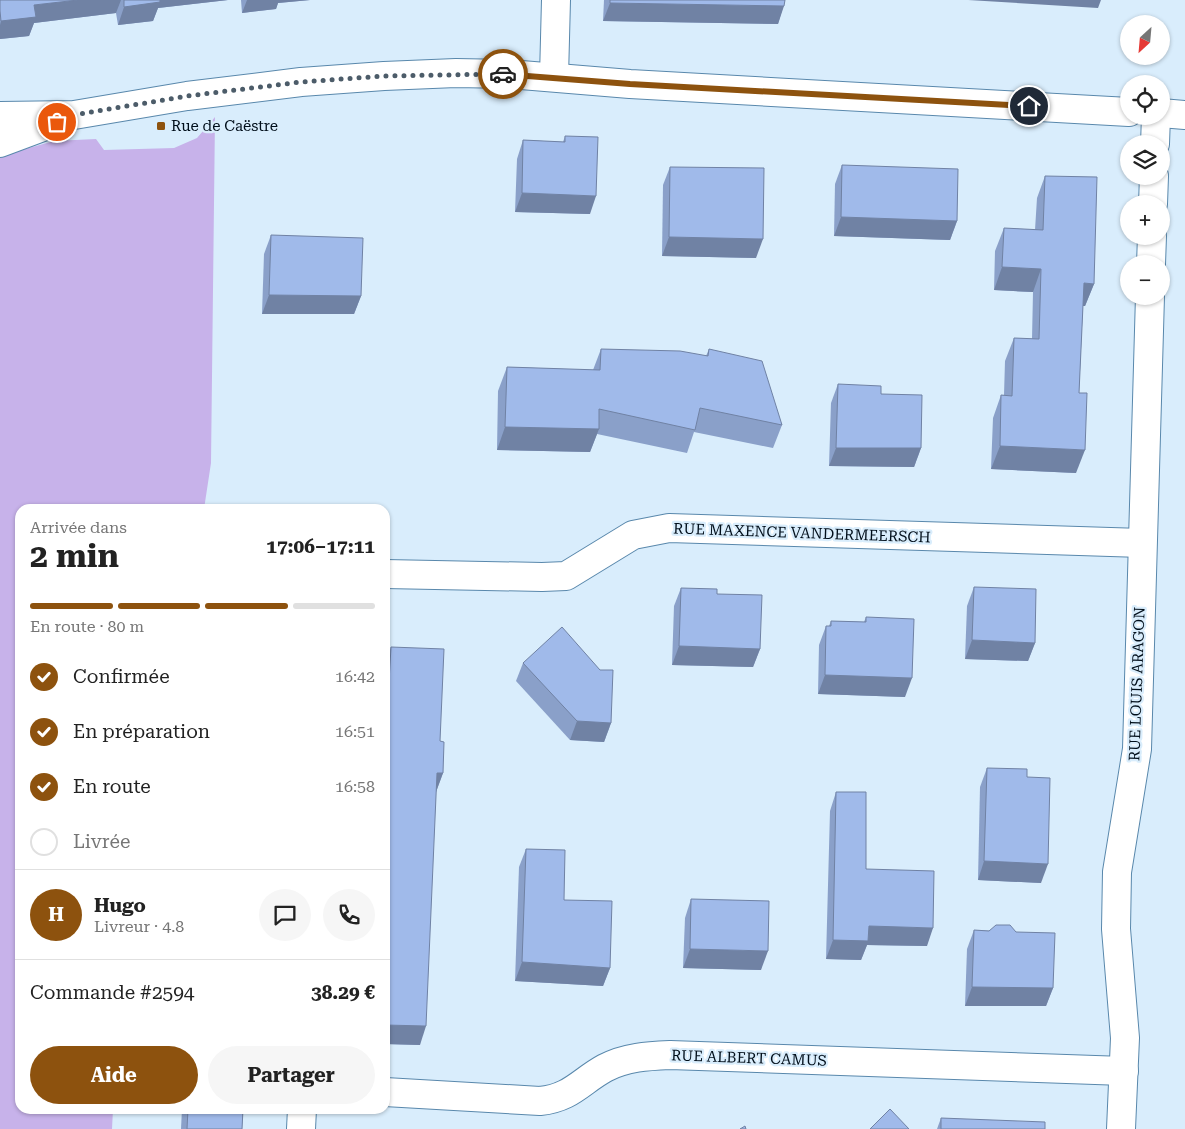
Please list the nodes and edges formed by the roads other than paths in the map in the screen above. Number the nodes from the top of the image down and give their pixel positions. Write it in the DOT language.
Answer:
graph roads {
  1 [pos="556,0"];
  2 [pos="554,77"];
  3 [pos="1120,112"];
  4 [pos="1170,114"];
  5 [pos="74,115"];
  6 [pos="1185,115"];
  7 [pos="0,116"];
  8 [pos="0,143"];
  9 [pos="1150,305"];
  10 [pos="1142,543"];
  11 [pos="390,574"];
  12 [pos="1124,1071"];
  13 [pos="390,1092"];
  14 [pos="302,1114"];
  15 [pos="301,1129"];
  16 [pos="1121,1129"];
  1 -- 2 [label="street"];
  2 -- 3 [label="street"];
  2 -- 5 [label="street"];
  4 -- 6 [label="street"];
  5 -- 7 [label="street"];
  5 -- 8 [label="street"];
  9 -- 10 [label="street, RUE LOUIS ARAGON"];
  10 -- 11 [label="street, RUE MAXENCE VANDERMEERSCH"];
  10 -- 12 [label="street, RUE LOUIS ARAGON"];
  12 -- 13 [label="street, RUE ALBERT CAMUS"];
  12 -- 16 [label="street, RUE LOUIS ARAGON"];
  14 -- 15 [label="street"];
}
